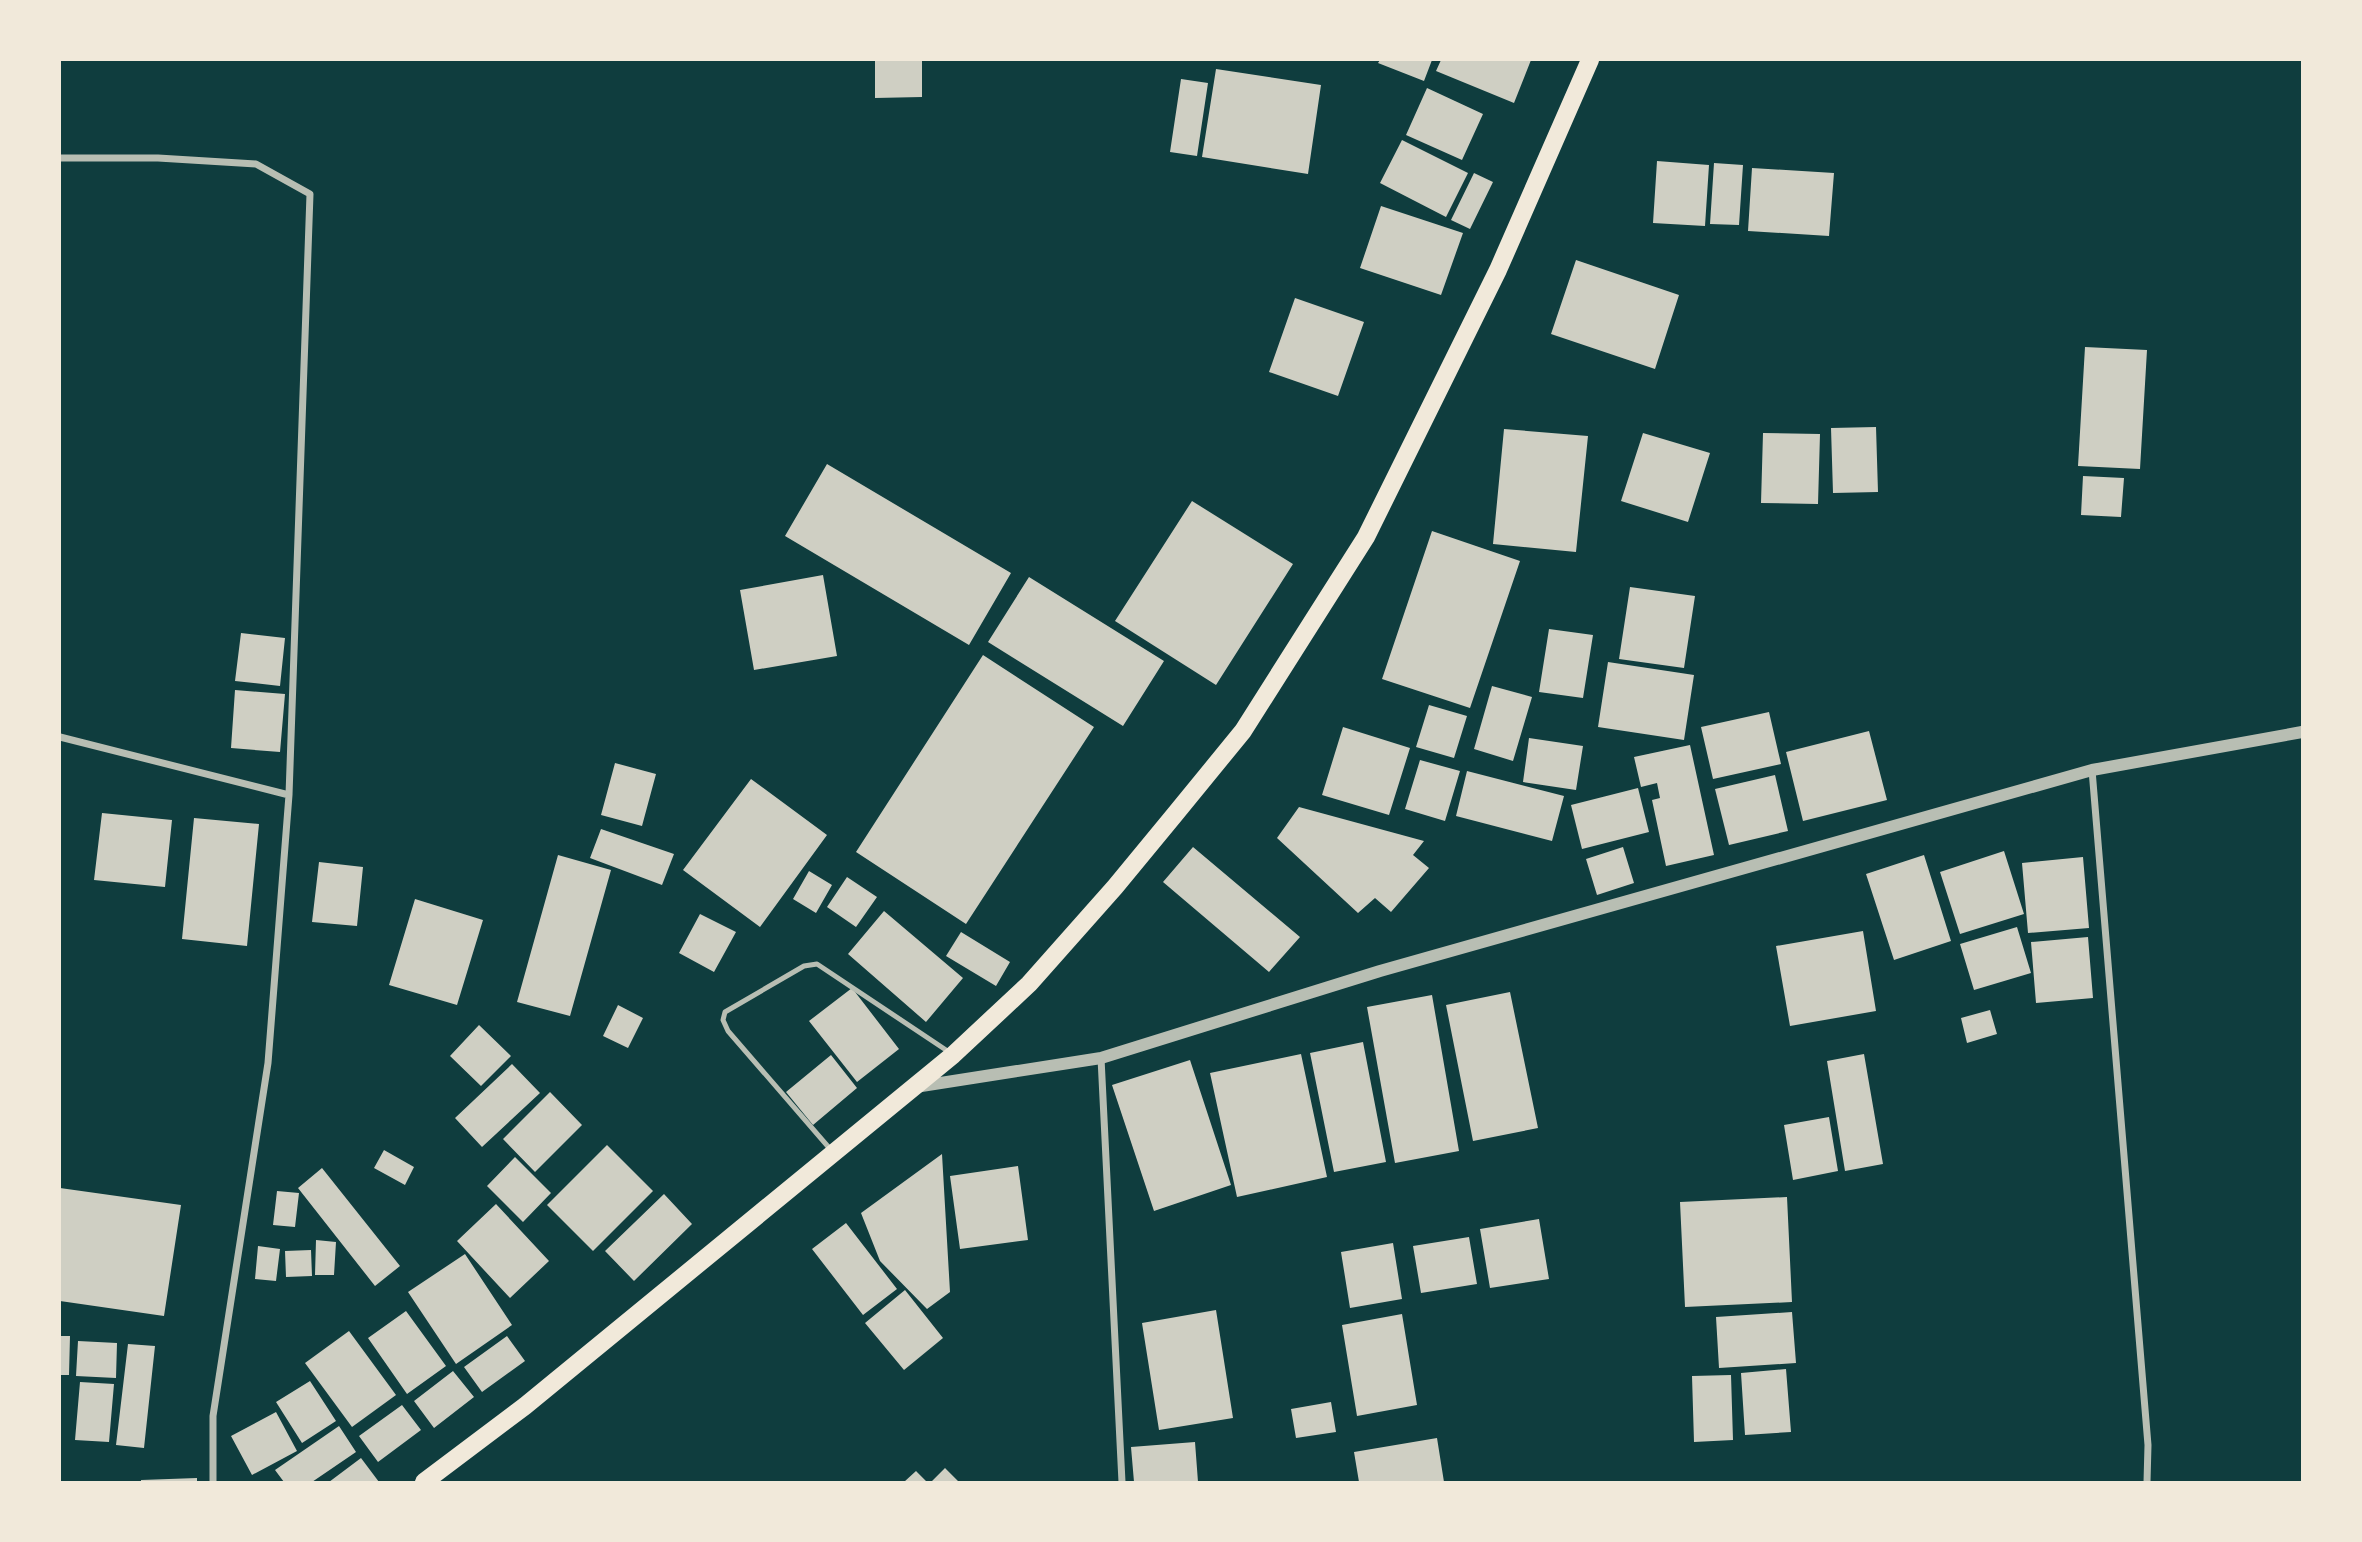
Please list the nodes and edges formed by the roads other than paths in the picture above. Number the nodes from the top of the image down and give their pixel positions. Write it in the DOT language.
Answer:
graph roads {
  1 [pos="1590,60"];
  2 [pos="60,158"];
  3 [pos="2302,732"];
  4 [pos="60,737"];
  5 [pos="2092,771"];
  6 [pos="289,795"];
  7 [pos="953,1055"];
  8 [pos="1101,1058"];
  9 [pos="911,1087"];
  10 [pos="833,1153"];
  11 [pos="213,1482"];
  12 [pos="424,1482"];
  13 [pos="1122,1482"];
  14 [pos="2147,1482"];
  1 -- 7 [label="main road"];
  2 -- 6 [label="street"];
  3 -- 5 [label="street"];
  4 -- 6 [label="street"];
  5 -- 8 [label="street"];
  5 -- 14 [label="street"];
  6 -- 11 [label="street"];
  7 -- 9 [label="main road"];
  7 -- 10 [label="lane"];
  8 -- 9 [label="street"];
  8 -- 13 [label="street"];
  9 -- 10 [label="main road"];
  10 -- 12 [label="main road"];
}
